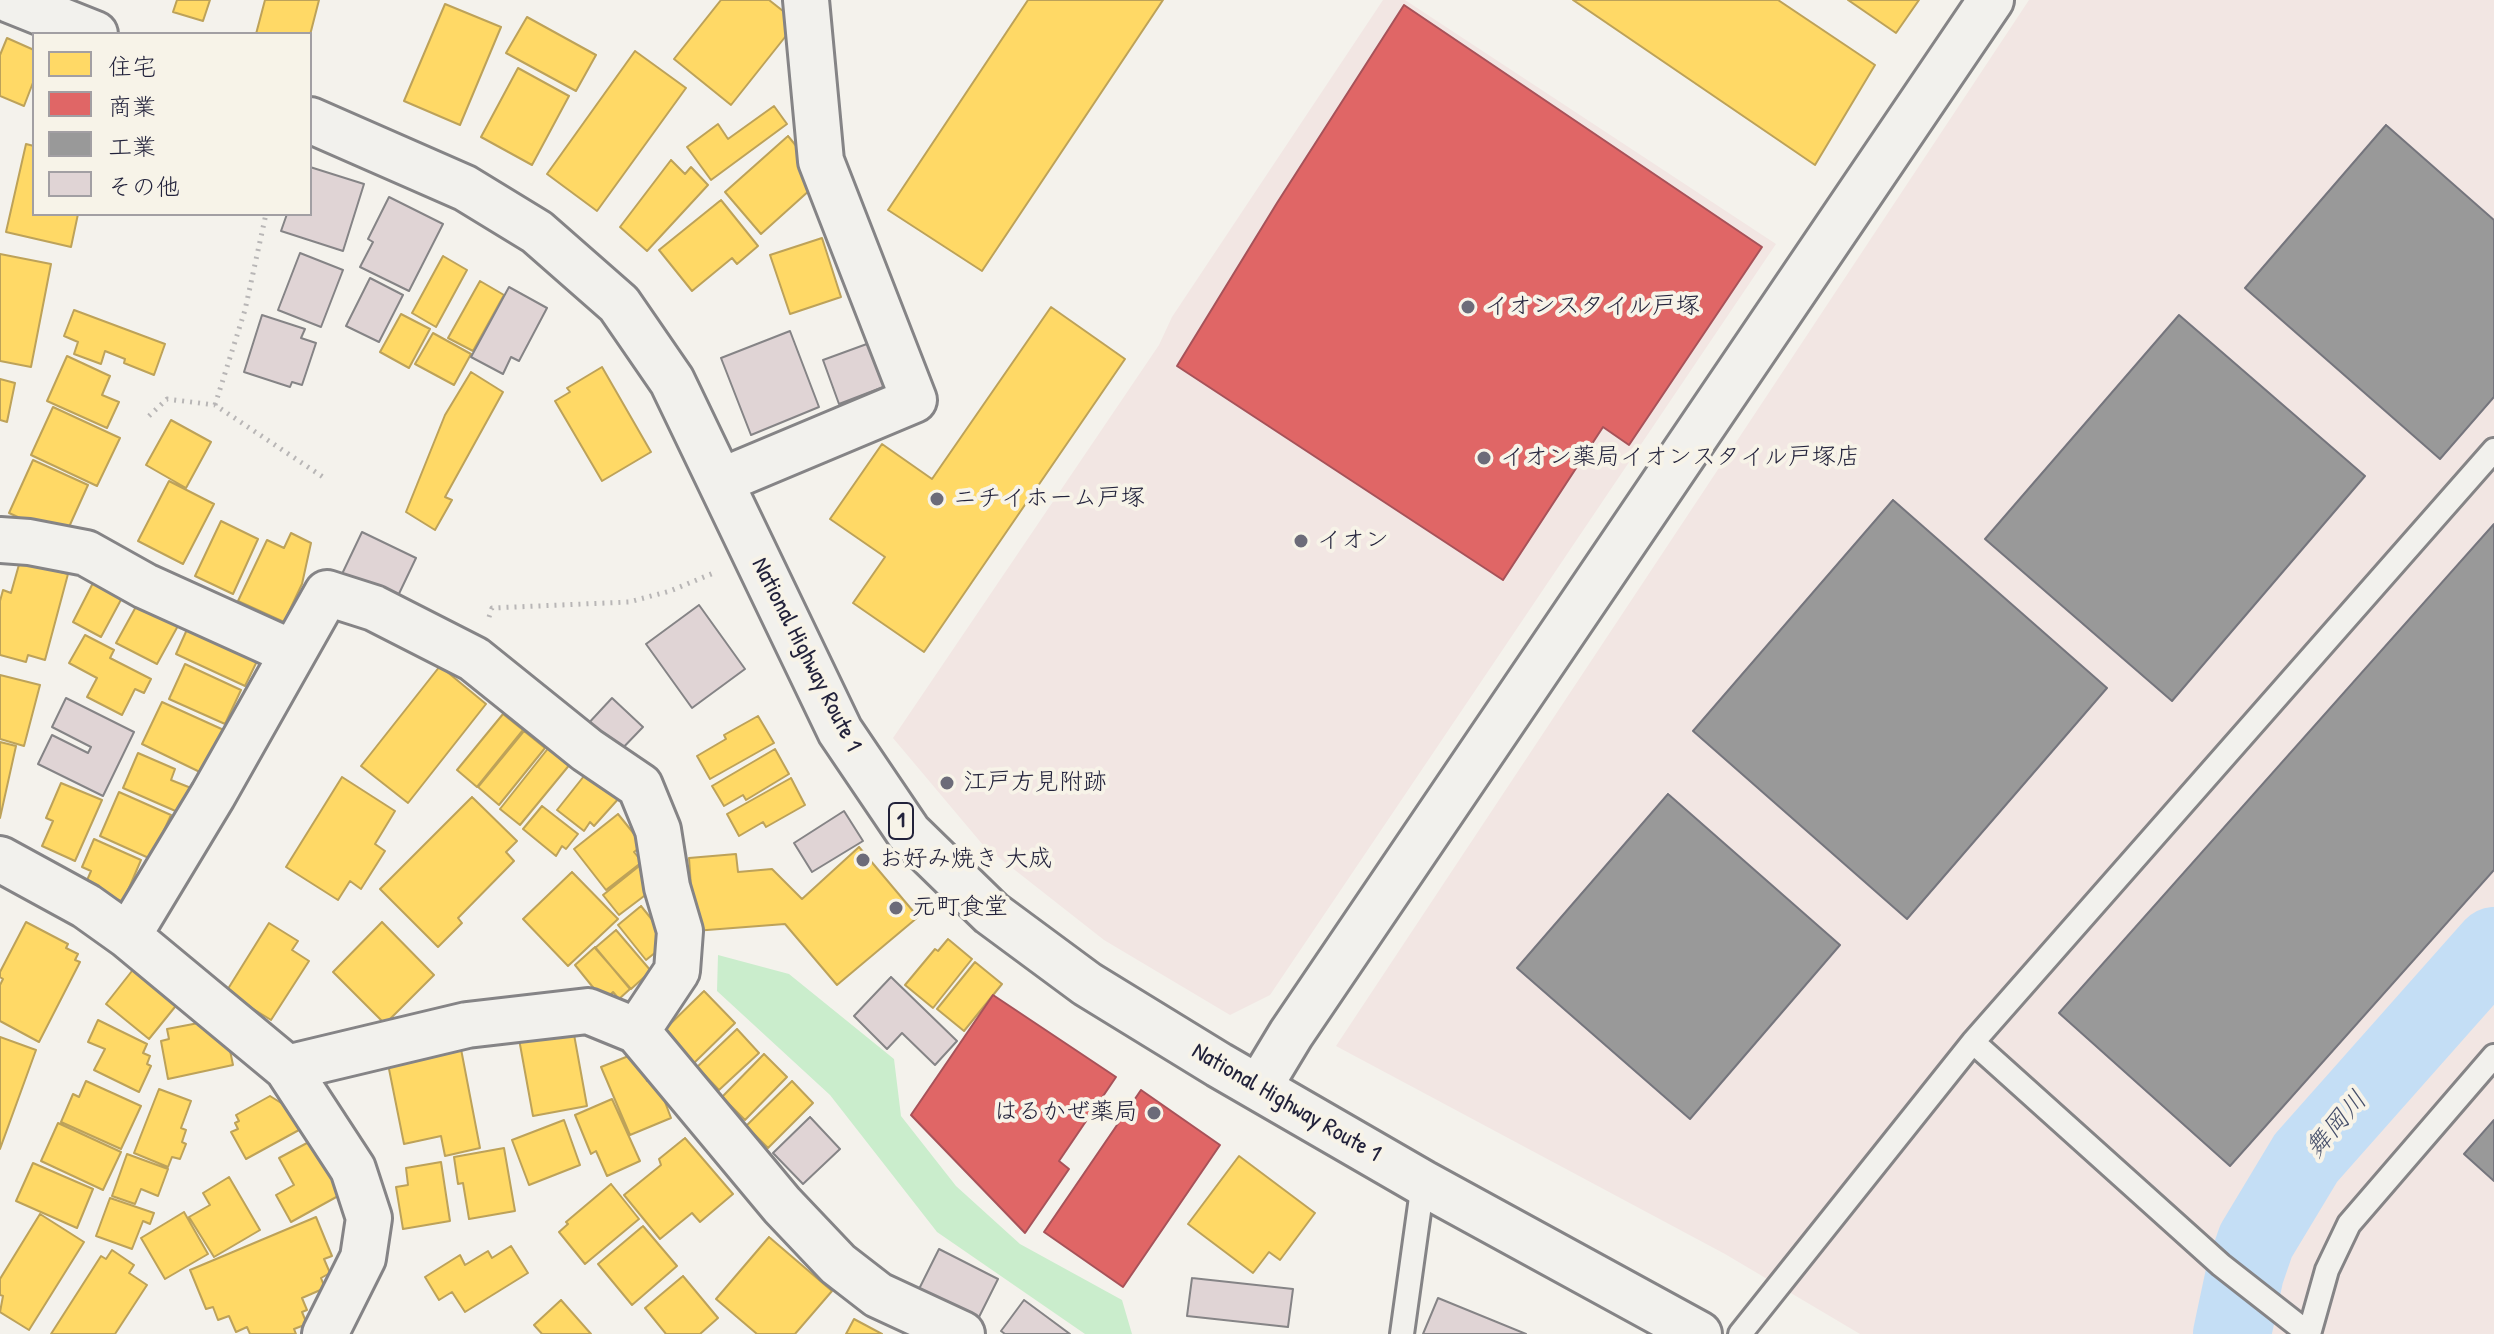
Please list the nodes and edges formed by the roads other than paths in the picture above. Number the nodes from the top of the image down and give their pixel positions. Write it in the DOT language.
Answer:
graph roads {
  1 [pos="10,0"];
  2 [pos="806,0"];
  3 [pos="1991,0"];
  4 [pos="90,32"];
  5 [pos="312,121"];
  6 [pos="2494,450"];
  7 [pos="721,481"];
  8 [pos="0,540"];
  9 [pos="293,653"];
  10 [pos="0,859"];
  11 [pos="128,936"];
  12 [pos="637,1031"];
  13 [pos="1973,1042"];
  14 [pos="2494,1056"];
  15 [pos="287,1068"];
  16 [pos="1259,1087"];
  17 [pos="1423,1183"];
  18 [pos="1657,1324"];
  19 [pos="325,1334"];
  20 [pos="962,1334"];
  21 [pos="1402,1334"];
  22 [pos="1699,1334"];
  23 [pos="1740,1334"];
  24 [pos="2309,1334"];
  1 -- 4 [label="main road"];
  2 -- 7 [label="main road"];
  3 -- 16 [label="main road"];
  5 -- 7 [label="main road, National Highway Route 1 / 1"];
  6 -- 13 [label="lane"];
  7 -- 16 [label="main road, National Highway Route 1 / 1"];
  8 -- 9 [label="main road"];
  9 -- 11 [label="main road"];
  9 -- 12 [label="main road"];
  10 -- 11 [label="main road"];
  11 -- 15 [label="main road"];
  12 -- 15 [label="main road"];
  12 -- 20 [label="main road"];
  13 -- 23 [label="lane"];
  13 -- 24 [label="lane"];
  14 -- 24 [label="lane"];
  15 -- 19 [label="main road"];
  16 -- 17 [label="main road, National Highway Route 1 / 1"];
  17 -- 18 [label="main road, National Highway Route 1 / 1"];
  17 -- 21 [label="lane"];
  18 -- 22 [label="main road, National Highway Route 1 / 1"];
}
